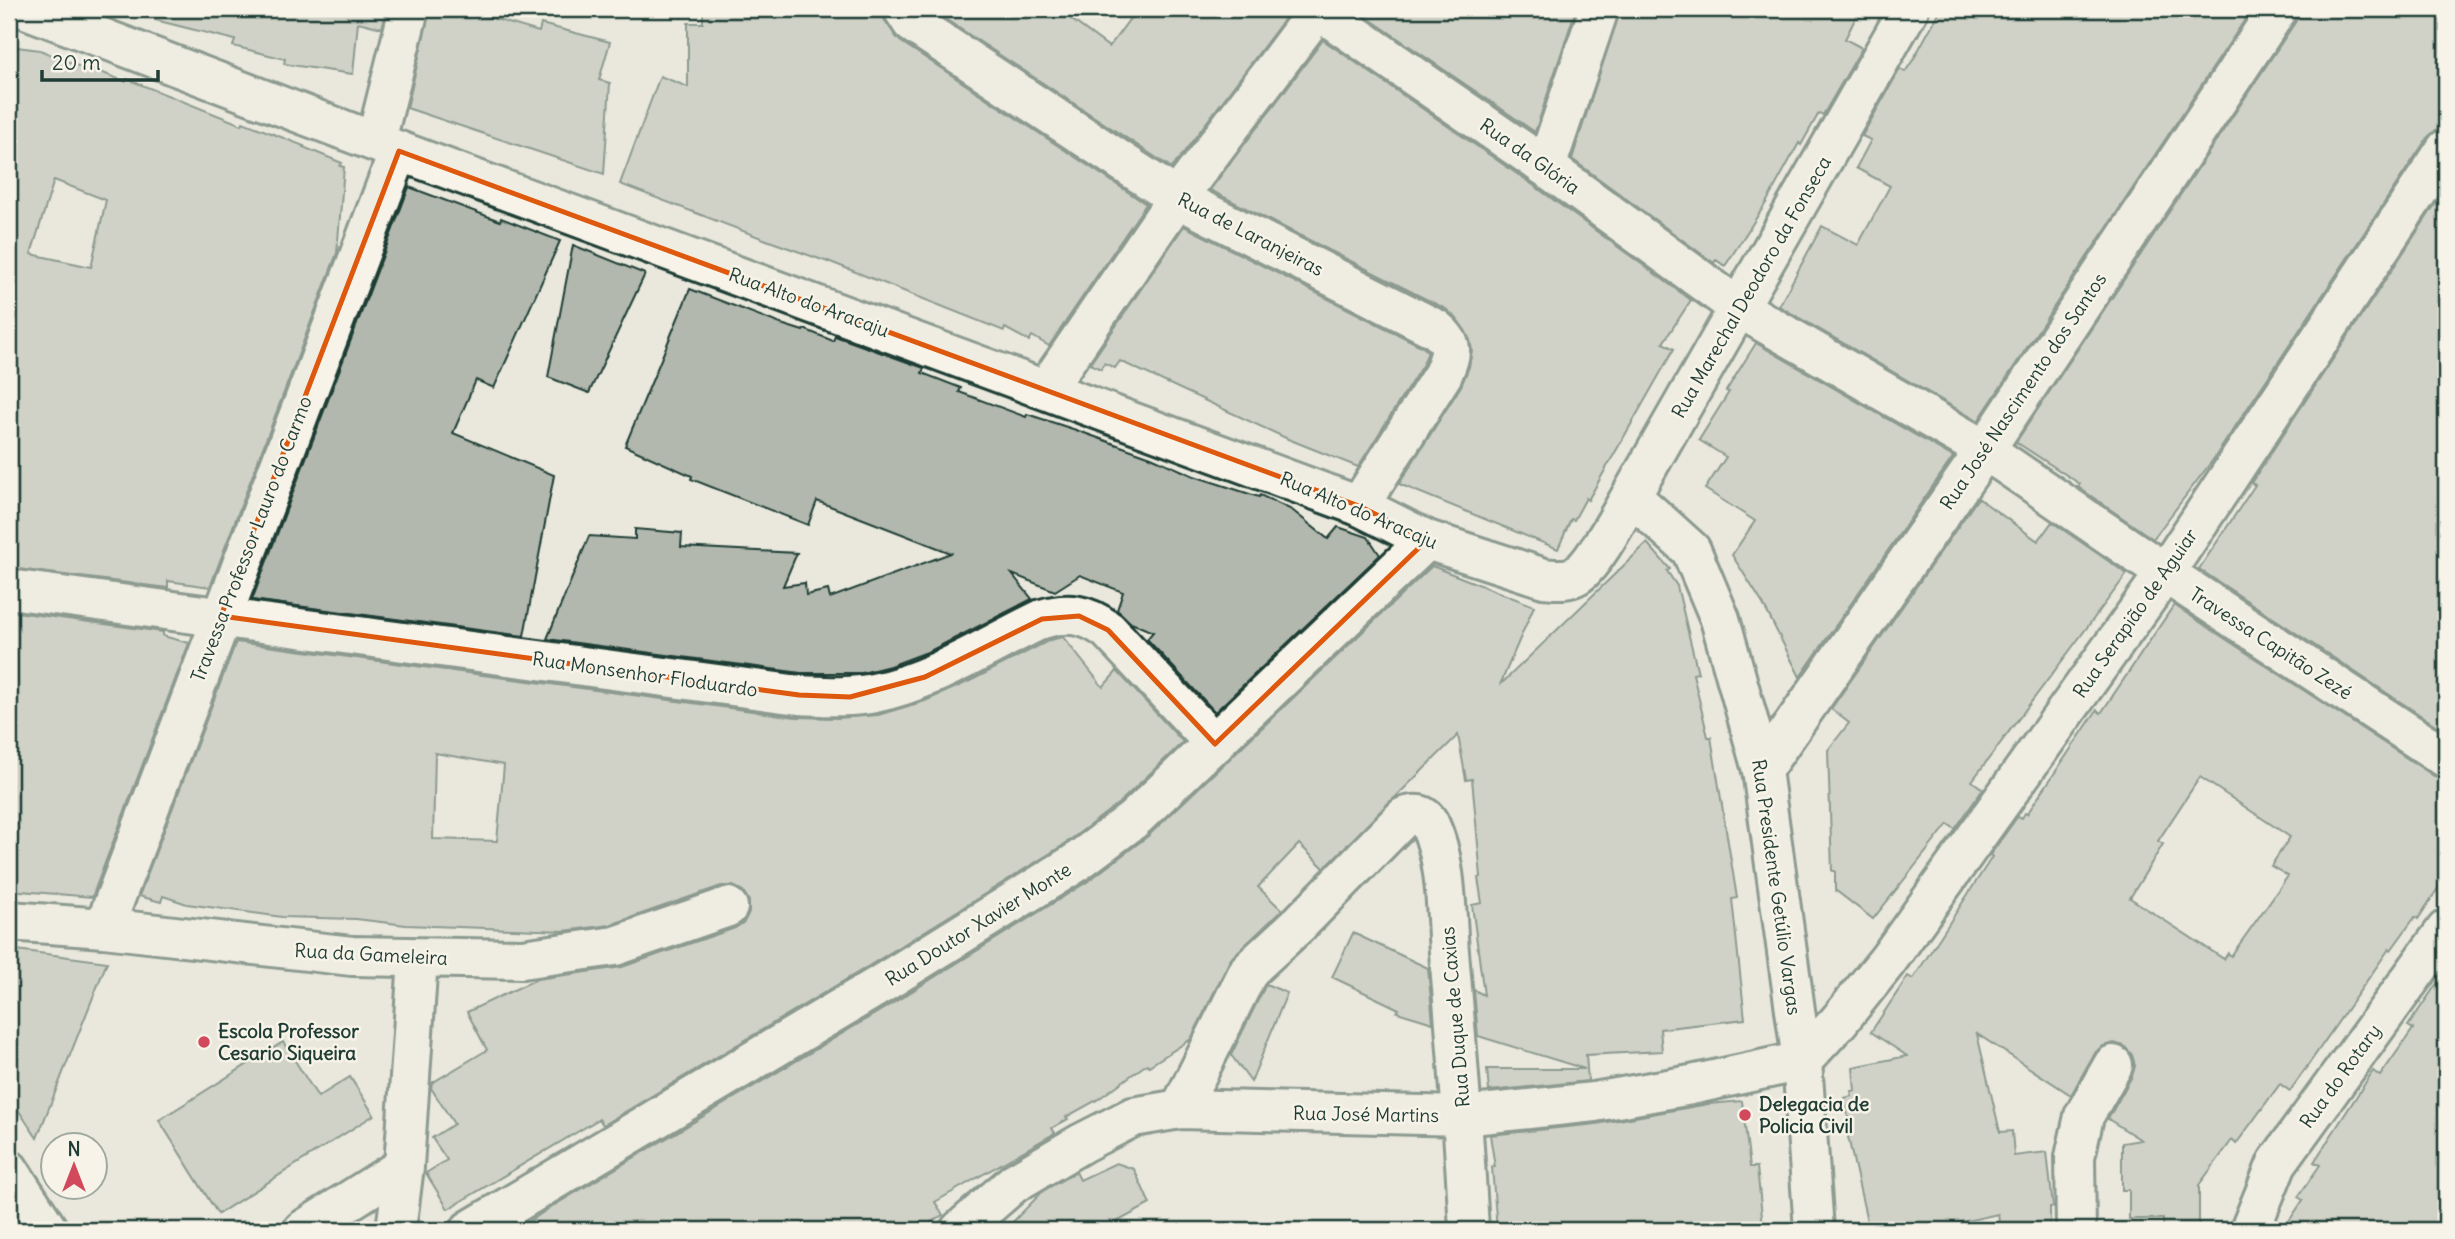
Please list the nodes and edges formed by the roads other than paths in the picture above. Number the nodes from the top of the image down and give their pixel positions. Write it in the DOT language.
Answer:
graph roads {
  1 [pos="26,9"];
  2 [pos="409,9"];
  3 [pos="903,9"];
  4 [pos="1317,9"];
  5 [pos="1599,9"];
  6 [pos="1909,9"];
  7 [pos="2278,9"];
  8 [pos="388,146"];
  9 [pos="2446,149"];
  10 [pos="1546,166"];
  11 [pos="1177,198"];
  12 [pos="1739,308"];
  13 [pos="1046,389"];
  14 [pos="1985,450"];
  15 [pos="1631,496"];
  16 [pos="1359,506"];
  17 [pos="1427,540"];
  18 [pos="1589,563"];
  19 [pos="2165,573"];
  20 [pos="9,589"];
  21 [pos="221,617"];
  22 [pos="1215,744"];
  23 [pos="2446,758"];
  24 [pos="1762,770"];
  25 [pos="728,907"];
  26 [pos="9,921"];
  27 [pos="104,929"];
  28 [pos="2446,930"];
  29 [pos="418,959"];
  30 [pos="1802,1061"];
  31 [pos="2113,1065"];
  32 [pos="1180,1109"];
  33 [pos="1463,1116"];
  34 [pos="404,1166"];
  35 [pos="9,1170"];
  36 [pos="48,1230"];
  37 [pos="303,1230"];
  38 [pos="396,1230"];
  39 [pos="470,1230"];
  40 [pos="960,1230"];
  41 [pos="1469,1230"];
  42 [pos="1814,1230"];
  43 [pos="2076,1230"];
  44 [pos="2250,1230"];
  1 -- 8 [label="street, Rua Alto do Aracaju"];
  2 -- 8 [label="street, Travessa Professor Lauro do Carmo"];
  3 -- 11 [label="street, Rua de Laranjeiras"];
  4 -- 10 [label="street, Rua da Glória"];
  4 -- 11 [label="street"];
  5 -- 10 [label="street"];
  6 -- 12 [label="street, Rua Marechal Deodoro da Fonseca"];
  7 -- 14 [label="street, Rua José Nascimento dos Santos"];
  8 -- 13 [label="street, Rua Alto do Aracaju"];
  8 -- 21 [label="street, Travessa Professor Lauro do Carmo"];
  9 -- 19 [label="street, Rua Serapião de Aguiar"];
  10 -- 12 [label="street, Rua da Glória"];
  11 -- 13 [label="street"];
  11 -- 16 [label="street, Rua de Laranjeiras"];
  12 -- 14 [label="street, Travessa Capitão Zezé"];
  12 -- 15 [label="street, Rua Marechal Deodoro da Fonseca"];
  13 -- 16 [label="street, Rua Alto do Aracaju"];
  14 -- 19 [label="street, Travessa Capitão Zezé"];
  14 -- 24 [label="street, Rua José Nascimento dos Santos"];
  15 -- 18 [label="street, Rua Marechal Deodoro da Fonseca"];
  15 -- 24 [label="street, Rua Presidente Getúlio Vargas"];
  16 -- 17 [label="street, Rua Alto do Aracaju"];
  17 -- 18 [label="street, Rua Alto do Aracaju"];
  17 -- 22 [label="street, Rua Doutor Xavier Monte"];
  19 -- 23 [label="street, Travessa Capitão Zezé"];
  19 -- 30 [label="street, Rua Serapião de Aguiar"];
  20 -- 21 [label="street, Rua Monsenhor Floduardo"];
  21 -- 22 [label="street, Rua Monsenhor Floduardo"];
  21 -- 27 [label="street, Travessa Professor Lauro do Carmo"];
  22 -- 39 [label="street, Rua Doutor Xavier Monte"];
  24 -- 30 [label="street, Rua Presidente Getúlio Vargas"];
  25 -- 29 [label="street, Rua da Gameleira"];
  26 -- 27 [label="street, Rua da Gameleira"];
  27 -- 29 [label="street, Rua da Gameleira"];
  28 -- 44 [label="street, Rua do Rotary"];
  29 -- 34 [label="street"];
  30 -- 33 [label="street, Rua José Martins"];
  30 -- 42 [label="street, Rua Presidente Getúlio Vargas"];
  31 -- 43 [label="street"];
  32 -- 33 [label="street, Rua José Martins"];
  32 -- 33 [label="street, Rua Duque de Caxias"];
  32 -- 40 [label="street, Rua José Martins"];
  33 -- 41 [label="street, Rua Duque de Caxias"];
  34 -- 37 [label="street"];
  34 -- 38 [label="street"];
  35 -- 36 [label="street"];
}
